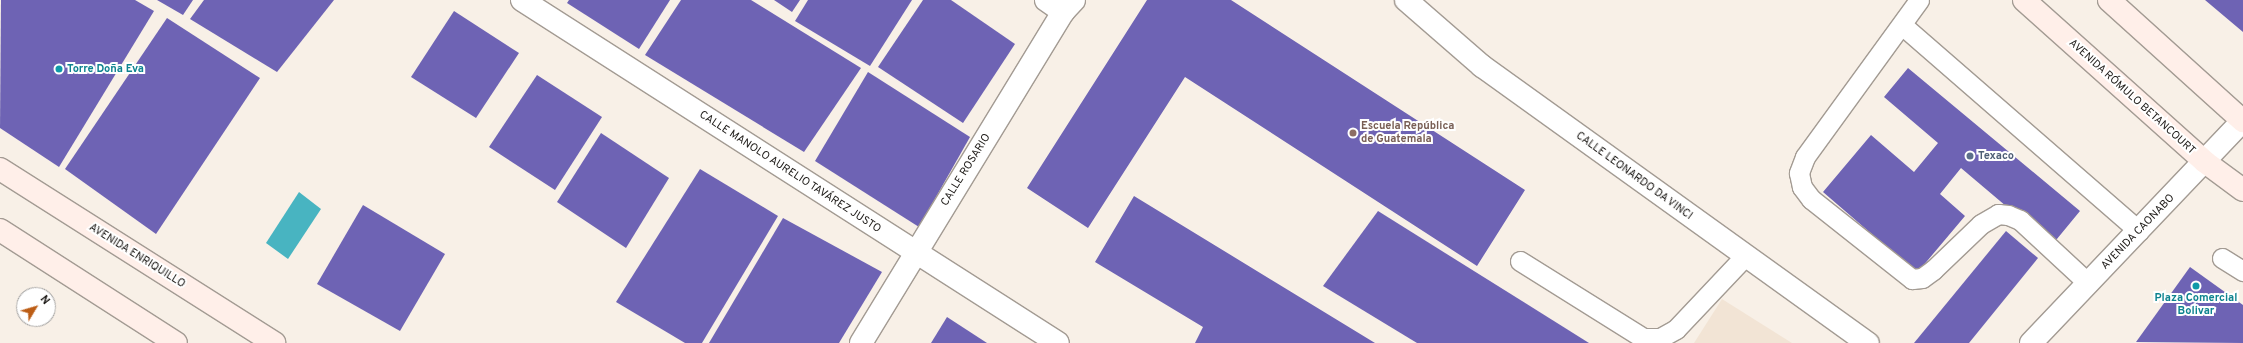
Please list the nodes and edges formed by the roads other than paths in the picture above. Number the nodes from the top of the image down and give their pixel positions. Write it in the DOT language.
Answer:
graph roads {
  1 [pos="522,0"];
  2 [pos="1046,0"];
  3 [pos="1406,0"];
  4 [pos="1919,0"];
  5 [pos="2024,0"];
  6 [pos="2108,0"];
  7 [pos="1069,6"];
  8 [pos="1902,25"];
  9 [pos="2243,121"];
  10 [pos="2205,162"];
  11 [pos="0,169"];
  12 [pos="2243,190"];
  13 [pos="0,230"];
  14 [pos="2139,231"];
  15 [pos="916,252"];
  16 [pos="1746,255"];
  17 [pos="2222,258"];
  18 [pos="1520,261"];
  19 [pos="2243,272"];
  20 [pos="2088,283"];
  21 [pos="176,343"];
  22 [pos="274,343"];
  23 [pos="861,343"];
  24 [pos="1058,343"];
  25 [pos="1868,343"];
  26 [pos="2031,343"];
  1 -- 15 [label="street, CALLE MANOLO AURELIO TAVÁREZ JUSTO"];
  2 -- 7 [label="street"];
  3 -- 16 [label="street, CALLE LEONARDO DA VINCI"];
  4 -- 8 [label="lane"];
  5 -- 10 [label="main road, AVENIDA RÓMULO BETANCOURT"];
  6 -- 9 [label="main road"];
  7 -- 15 [label="street, CALLE ROSARIO"];
  8 -- 14 [label="lane"];
  8 -- 20 [label="lane"];
  9 -- 10 [label="street, AVENIDA CAONABO"];
  10 -- 12 [label="main road, AVENIDA RÓMULO BETANCOURT"];
  10 -- 14 [label="street, AVENIDA CAONABO"];
  11 -- 22 [label="main road, AVENIDA ENRIQUILLO"];
  13 -- 21 [label="main road"];
  14 -- 20 [label="street, AVENIDA CAONABO"];
  15 -- 23 [label="street, CALLE ROSARIO"];
  15 -- 24 [label="street, CALLE MANOLO AURELIO TAVÁREZ JUSTO"];
  16 -- 18 [label="lane"];
  16 -- 25 [label="street, CALLE LEONARDO DA VINCI"];
  17 -- 19 [label="lane"];
  20 -- 26 [label="street, AVENIDA CAONABO"];
}
